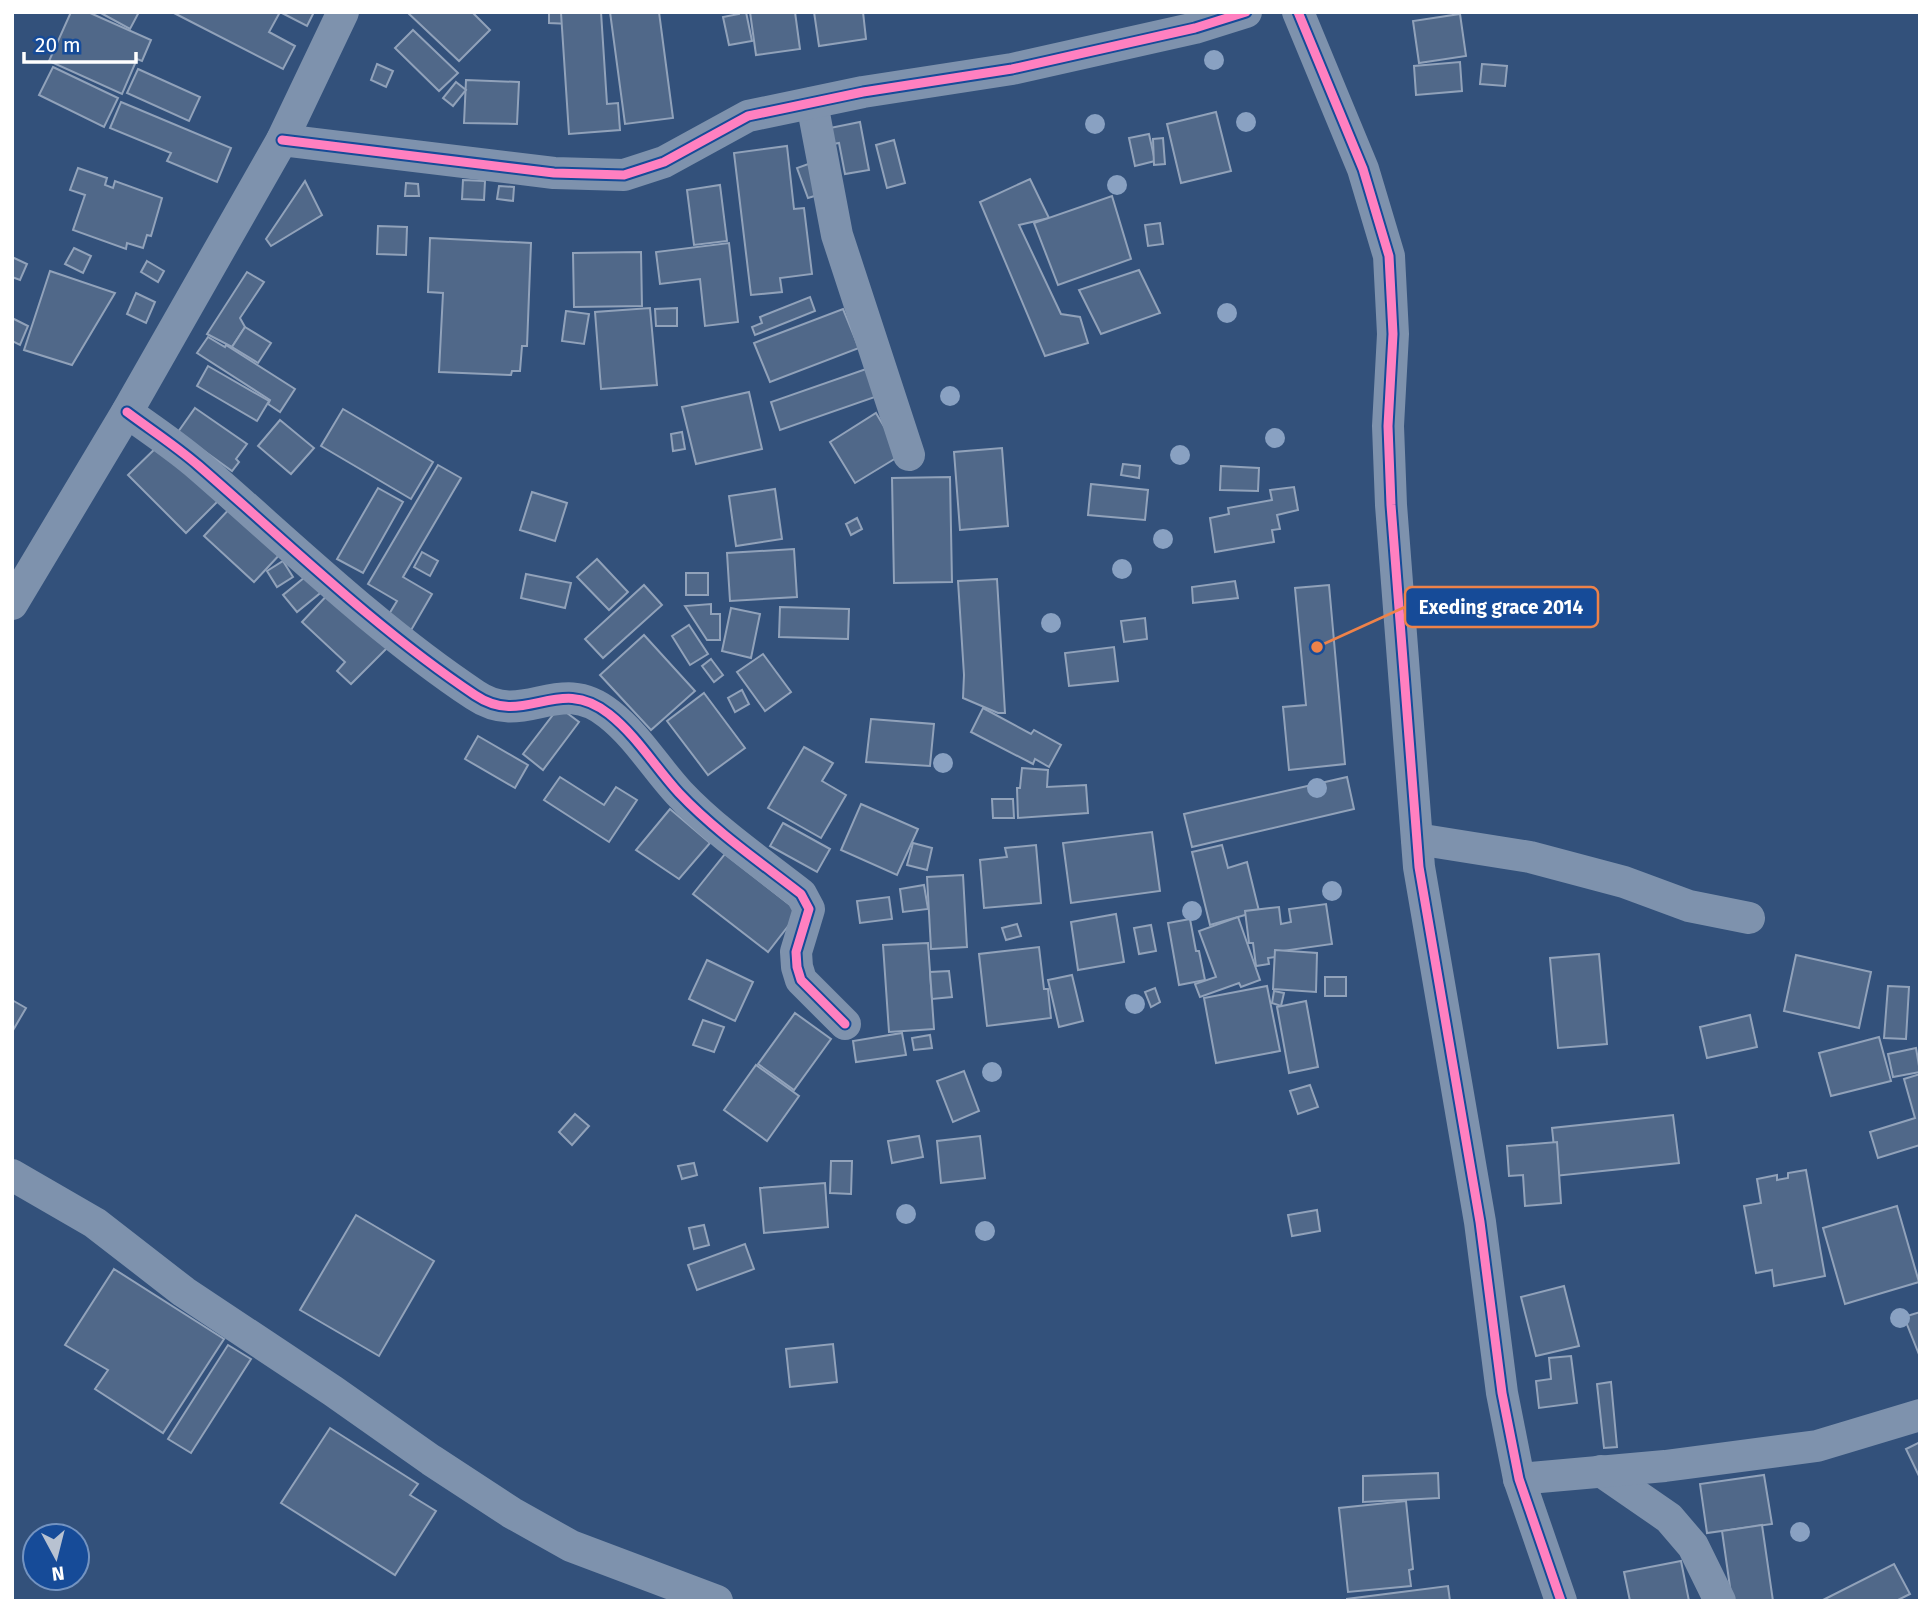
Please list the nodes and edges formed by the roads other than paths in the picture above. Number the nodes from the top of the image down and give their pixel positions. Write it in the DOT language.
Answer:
graph roads {
  1 [pos="343,12"];
  2 [pos="1245,12"];
  3 [pos="1298,12"];
  4 [pos="812,103"];
  5 [pos="282,140"];
  6 [pos="127,412"];
  7 [pos="909,455"];
  8 [pos="12,604"];
  9 [pos="1417,839"];
  10 [pos="1749,918"];
  11 [pos="845,1024"];
  12 [pos="12,1175"];
  13 [pos="1920,1415"];
  14 [pos="1601,1471"];
  15 [pos="1519,1479"];
  16 [pos="718,1601"];
  17 [pos="1561,1601"];
  18 [pos="1720,1601"];
  1 -- 5 [label="street"];
  2 -- 4 [label="street"];
  3 -- 9 [label="street"];
  4 -- 5 [label="street"];
  4 -- 7 [label="street"];
  5 -- 6 [label="street"];
  6 -- 8 [label="street"];
  6 -- 11 [label="street"];
  9 -- 10 [label="street"];
  9 -- 15 [label="street"];
  12 -- 16 [label="street"];
  13 -- 14 [label="street"];
  14 -- 15 [label="street"];
  14 -- 18 [label="street"];
  15 -- 17 [label="street"];
}
